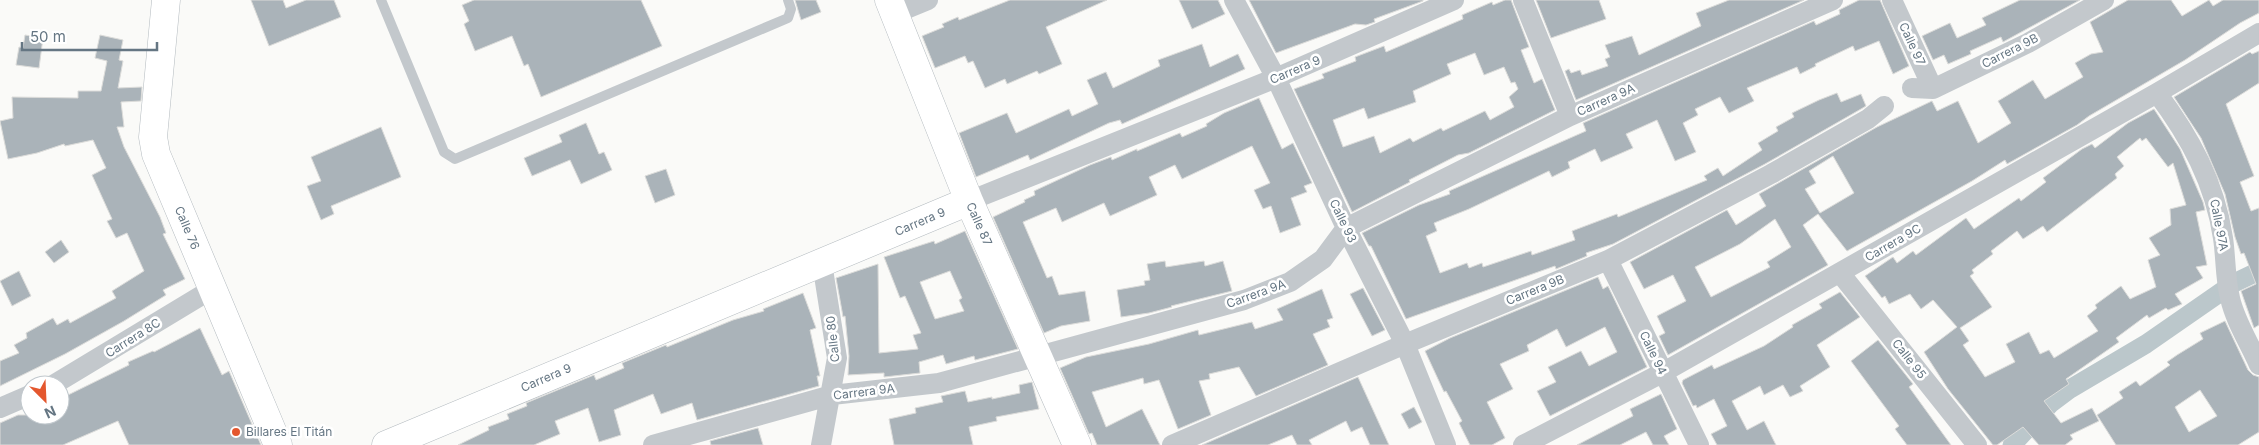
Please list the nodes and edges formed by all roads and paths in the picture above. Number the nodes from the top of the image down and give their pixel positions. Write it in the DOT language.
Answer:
graph roads {
  1 [pos="166,0"];
  2 [pos="381,0"];
  3 [pos="788,0"];
  4 [pos="928,0"];
  5 [pos="1234,0"];
  6 [pos="1454,0"];
  7 [pos="1523,0"];
  8 [pos="1833,0"];
  9 [pos="1892,0"];
  10 [pos="2104,0"];
  11 [pos="891,7"];
  12 [pos="2259,33"];
  13 [pos="1276,78"];
  14 [pos="1912,88"];
  15 [pos="1933,89"];
  16 [pos="2157,93"];
  17 [pos="1884,106"];
  18 [pos="1570,116"];
  19 [pos="969,201"];
  20 [pos="1346,228"];
  21 [pos="1608,260"];
  22 [pos="822,263"];
  23 [pos="1840,273"];
  24 [pos="212,289"];
  25 [pos="1405,344"];
  26 [pos="1038,358"];
  27 [pos="2259,365"];
  28 [pos="1662,374"];
  29 [pos="70,375"];
  30 [pos="832,395"];
  31 [pos="20,399"];
  32 [pos="0,408"];
  33 [pos="398,443"];
  34 [pos="278,445"];
  35 [pos="652,445"];
  36 [pos="821,445"];
  37 [pos="1078,445"];
  38 [pos="1172,445"];
  39 [pos="1446,445"];
  40 [pos="1523,445"];
  41 [pos="1699,445"];
  42 [pos="1977,445"];
  1 -- 24 [label="street, Calle 76"];
  2 -- 3 [label="lane"];
  4 -- 11 [label="street"];
  5 -- 13 [label="street, Calle 93"];
  6 -- 13 [label="street, Carrera 9"];
  7 -- 18 [label="street"];
  8 -- 18 [label="street, Carrera 9A"];
  9 -- 15 [label="street, Calle 97"];
  10 -- 15 [label="street, Carrera 9B"];
  11 -- 19 [label="street, Calle 87"];
  12 -- 16 [label="street, Carrera 9C"];
  13 -- 19 [label="street, Carrera 9"];
  13 -- 20 [label="street, Calle 93"];
  14 -- 15 [label="street, Carrera 9B"];
  16 -- 23 [label="street, Carrera 9C"];
  16 -- 27 [label="street, Calle 97A"];
  17 -- 21 [label="street, Carrera 9B"];
  18 -- 20 [label="street, Carrera 9A"];
  19 -- 22 [label="street, Carrera 9"];
  19 -- 26 [label="street, Calle 87"];
  20 -- 25 [label="street, Calle 93"];
  20 -- 26 [label="street, Carrera 9A"];
  21 -- 25 [label="street, Carrera 9B"];
  21 -- 28 [label="street, Calle 94"];
  22 -- 30 [label="street, Calle 80"];
  22 -- 33 [label="street, Carrera 9"];
  23 -- 28 [label="street, Carrera 9C"];
  23 -- 42 [label="street, Calle 95"];
  24 -- 29 [label="street, Carrera 8C"];
  24 -- 34 [label="street, Calle 76"];
  25 -- 38 [label="street, Carrera 9B"];
  25 -- 39 [label="street, Calle 93"];
  26 -- 30 [label="street, Carrera 9A"];
  26 -- 37 [label="street, Calle 87"];
  28 -- 40 [label="street, Carrera 9C"];
  28 -- 41 [label="street, Calle 94"];
  30 -- 35 [label="street, Carrera 9A"];
  30 -- 36 [label="street, Calle 80"];
  31 -- 32 [label="street"];
}
